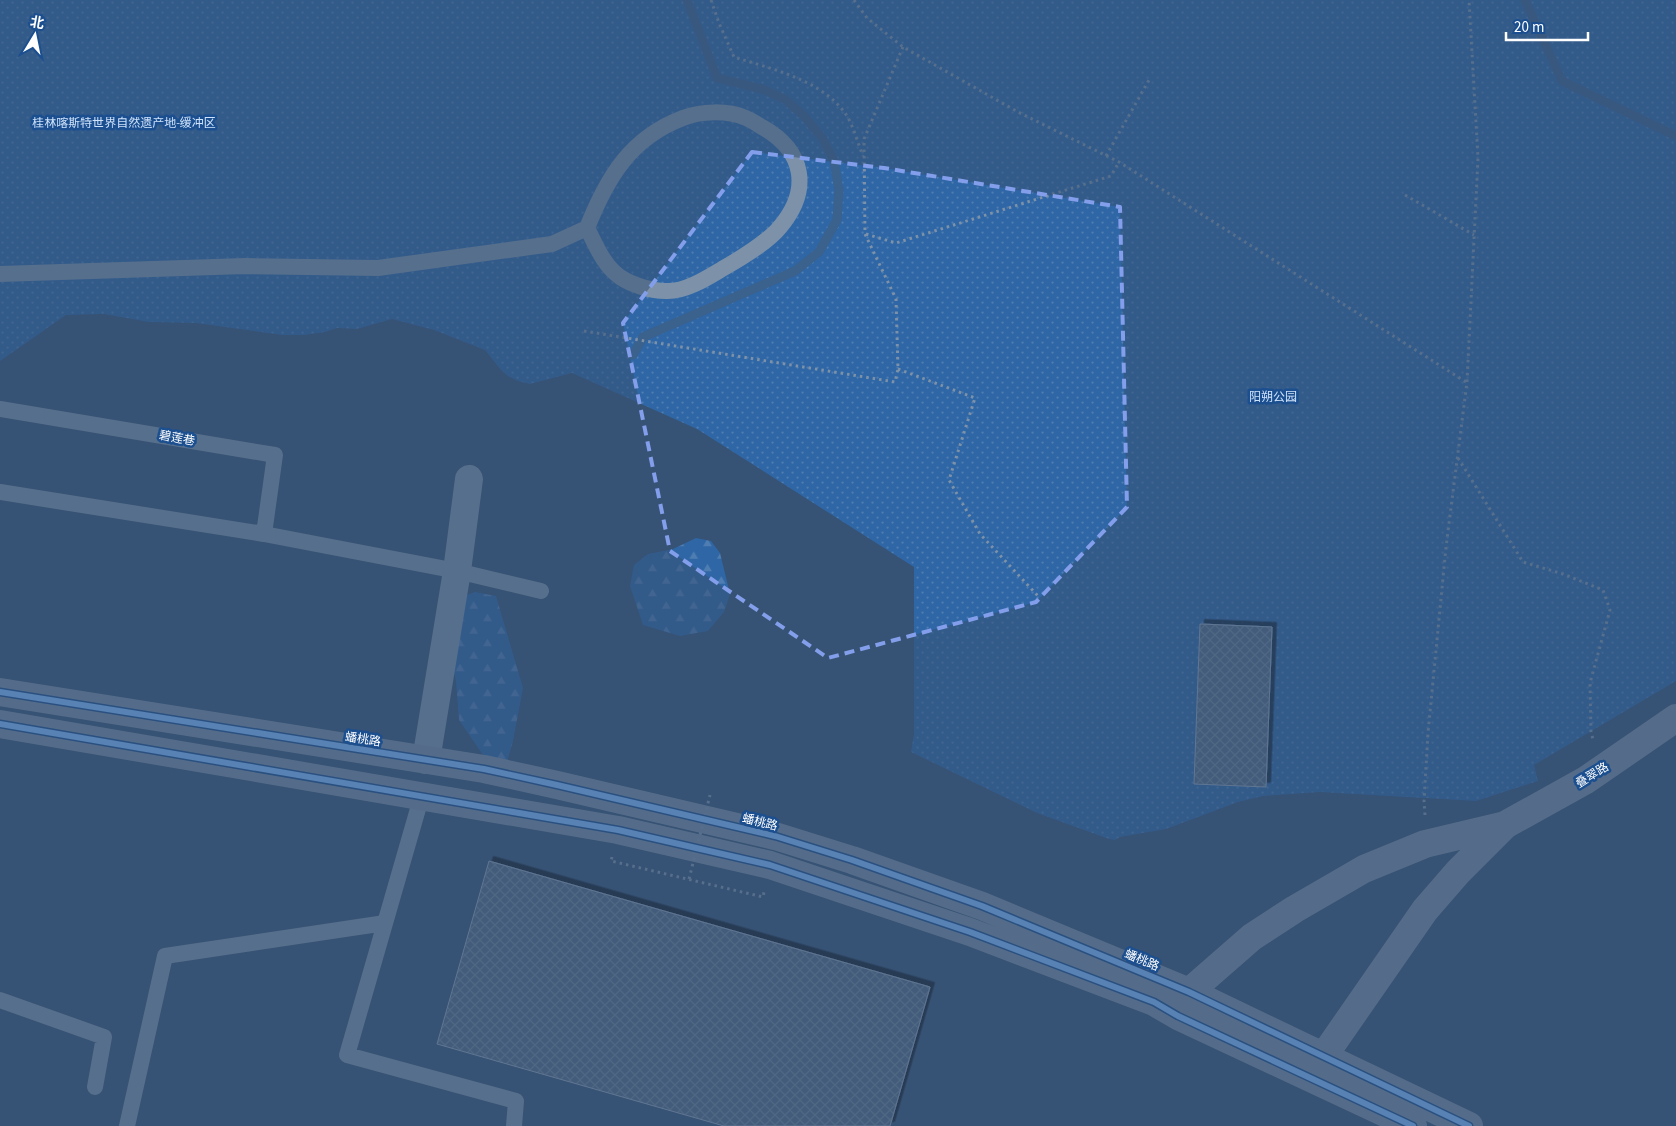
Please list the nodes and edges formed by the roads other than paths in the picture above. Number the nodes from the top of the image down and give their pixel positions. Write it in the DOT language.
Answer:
graph roads {
  1 [pos="586,228"];
  2 [pos="0,274"];
  3 [pos="0,409"];
  4 [pos="469,479"];
  5 [pos="0,492"];
  6 [pos="264,534"];
  7 [pos="457,571"];
  8 [pos="541,591"];
  9 [pos="0,692"];
  10 [pos="1676,718"];
  11 [pos="0,724"];
  12 [pos="426,760"];
  13 [pos="422,795"];
  14 [pos="1505,825"];
  15 [pos="385,923"];
  16 [pos="0,1000"];
  17 [pos="1184,1004"];
  18 [pos="1317,1067"];
  19 [pos="95,1087"];
  20 [pos="128,1126"];
  21 [pos="514,1126"];
  22 [pos="1412,1126"];
  23 [pos="1469,1126"];
  1 -- 1 [label="lane"];
  1 -- 2 [label="lane"];
  3 -- 6 [label="lane, 碧莲巷"];
  4 -- 7 [label="street"];
  5 -- 6 [label="lane"];
  6 -- 7 [label="lane"];
  7 -- 8 [label="lane"];
  7 -- 12 [label="street"];
  9 -- 12 [label="main road, 蟠桃路"];
  10 -- 14 [label="main road, 叠翠路"];
  11 -- 13 [label="main road, 蟠桃路"];
  12 -- 17 [label="main road, 蟠桃路"];
  13 -- 15 [label="lane"];
  13 -- 17 [label="main road, 蟠桃路"];
  14 -- 17 [label="main road"];
  14 -- 18 [label="main road"];
  15 -- 20 [label="lane"];
  15 -- 21 [label="lane"];
  16 -- 19 [label="lane"];
  17 -- 18 [label="main road, 蟠桃路"];
  18 -- 22 [label="main road, 蟠桃路"];
  18 -- 23 [label="main road, 蟠桃路"];
}
